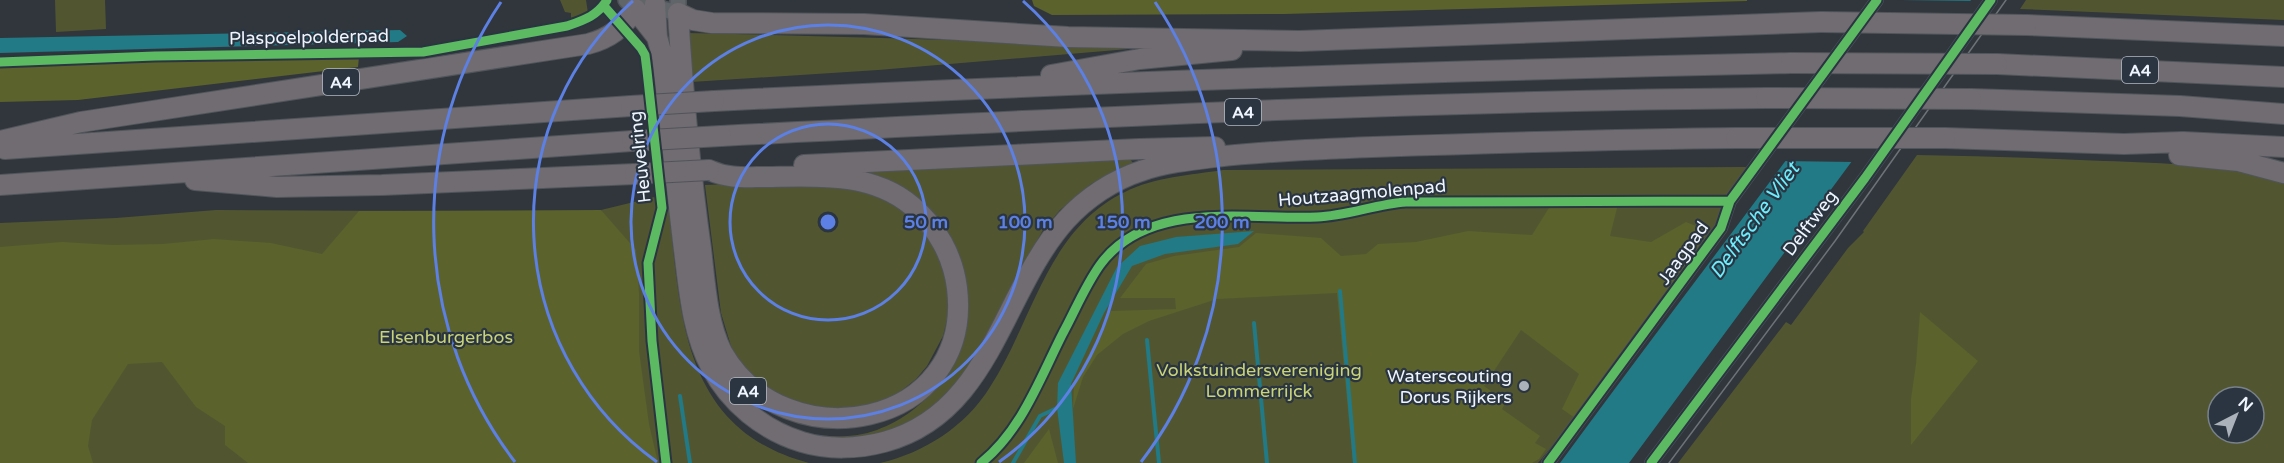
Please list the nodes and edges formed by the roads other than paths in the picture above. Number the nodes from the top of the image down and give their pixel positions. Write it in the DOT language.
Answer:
graph roads {
  1 [pos="1877,0"];
  2 [pos="1991,0"];
  3 [pos="643,2"];
  4 [pos="678,7"];
  5 [pos="2284,36"];
  6 [pos="1300,41"];
  7 [pos="2284,77"];
  8 [pos="980,88"];
  9 [pos="2284,114"];
  10 [pos="0,141"];
  11 [pos="2124,144"];
  12 [pos="2284,147"];
  13 [pos="0,150"];
  14 [pos="1270,151"];
  15 [pos="720,172"];
  16 [pos="2284,173"];
  17 [pos="129,175"];
  18 [pos="0,185"];
  19 [pos="1548,463"];
  20 [pos="1651,463"];
  1 -- 19 [label="street, Jaagpad"];
  2 -- 20 [label="street, Delftweg"];
  3 -- 4 [label="street"];
  3 -- 10 [label="highway, A4"];
  3 -- 14 [label="highway, A4"];
  4 -- 6 [label="highway, A4"];
  4 -- 15 [label="highway, A4"];
  5 -- 6 [label="highway, A4, bridge"];
  6 -- 8 [label="highway, A4"];
  7 -- 8 [label="highway, A4, bridge"];
  8 -- 13 [label="highway, A4, bridge"];
  9 -- 17 [label="highway, A4, bridge"];
  11 -- 12 [label="highway, A4"];
  11 -- 14 [label="highway, A4, bridge"];
  11 -- 16 [label="highway, A4"];
  14 -- 15 [label="highway, A4"];
  15 -- 17 [label="highway, A4, bridge"];
  17 -- 18 [label="highway, A4"];
}
